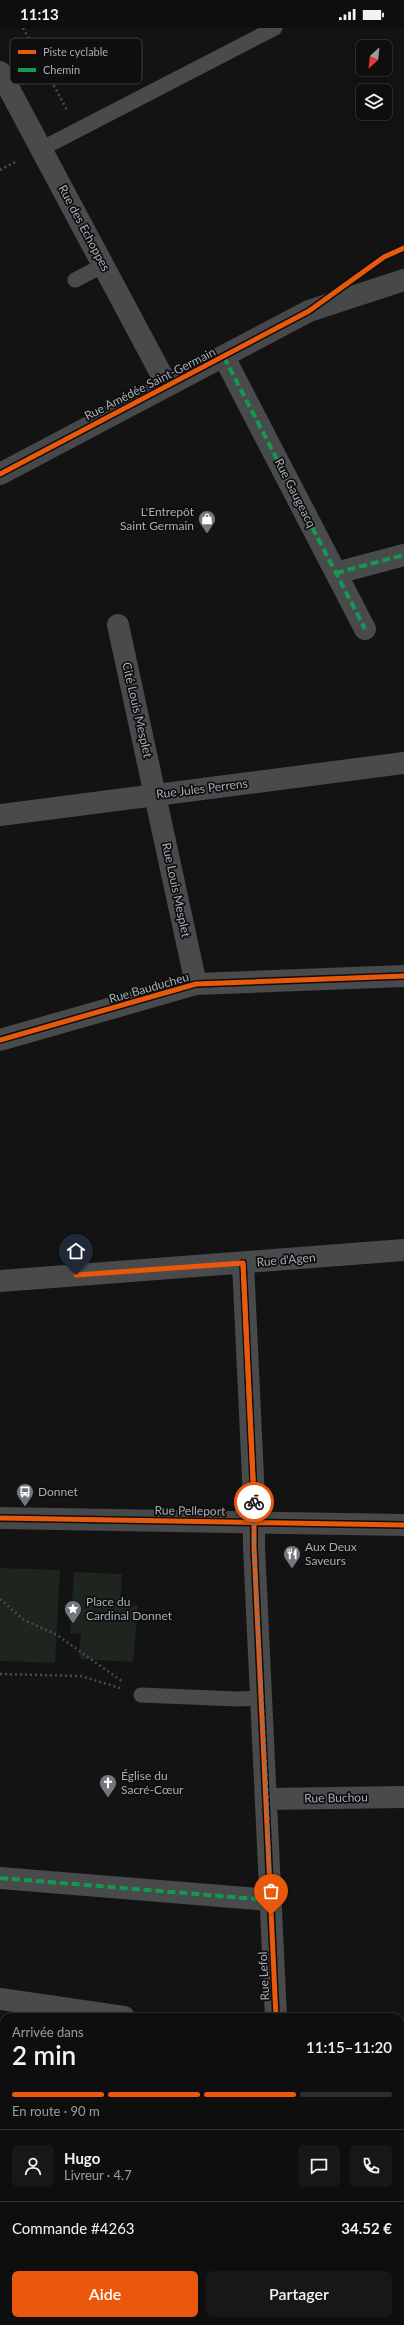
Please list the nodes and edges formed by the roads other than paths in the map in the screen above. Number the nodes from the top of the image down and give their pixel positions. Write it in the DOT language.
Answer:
graph roads {
  1 [pos="275,28"];
  2 [pos="0,72"];
  3 [pos="41,149"];
  4 [pos="104,265"];
  5 [pos="75,280"];
  6 [pos="404,280"];
  7 [pos="224,357"];
  8 [pos="167,385"];
  9 [pos="0,474"];
  10 [pos="404,555"];
  11 [pos="336,573"];
  12 [pos="118,625"];
  13 [pos="365,630"];
  14 [pos="404,763"];
  15 [pos="157,795"];
  16 [pos="0,815"];
  17 [pos="404,976"];
  18 [pos="196,984"];
  19 [pos="0,1040"];
  20 [pos="404,1250"];
  21 [pos="243,1263"];
  22 [pos="0,1281"];
  23 [pos="0,1518"];
  24 [pos="254,1523"];
  25 [pos="404,1525"];
  26 [pos="141,1695"];
  27 [pos="262,1698"];
  28 [pos="404,1797"];
  29 [pos="267,1799"];
  30 [pos="0,1878"];
  31 [pos="270,1900"];
  32 [pos="0,1999"];
  33 [pos="96,2013"];
  34 [pos="276,2013"];
  1 -- 3 [label="lane"];
  2 -- 3 [label="street, Rue des Echoppes"];
  3 -- 4 [label="street, Rue des Echoppes"];
  4 -- 5 [label="lane"];
  4 -- 8 [label="street, Rue des Echoppes"];
  6 -- 7 [label="street, Rue Amédée Saint-Germain"];
  7 -- 8 [label="street, Rue Amédée Saint-Germain"];
  7 -- 11 [label="street, Rue Gaugeacq"];
  8 -- 9 [label="street, Rue Amédée Saint-Germain"];
  10 -- 11 [label="street"];
  11 -- 13 [label="street, Rue Gaugeacq"];
  12 -- 15 [label="street, Cité Louis Mesplet"];
  14 -- 15 [label="street, Rue Jules Perrens"];
  15 -- 16 [label="street, Rue Jules Perrens"];
  15 -- 18 [label="street, Rue Louis Mesplet"];
  17 -- 18 [label="street, Rue Bauducheu"];
  18 -- 19 [label="street, Rue Bauducheu"];
  20 -- 21 [label="street, Rue d'Agen"];
  21 -- 22 [label="street, Rue d'Agen"];
  21 -- 24 [label="street, Rue Lefol"];
  23 -- 24 [label="street, Rue Pelleport"];
  24 -- 25 [label="street, Rue Pelleport"];
  24 -- 27 [label="street, Rue Lefol"];
  26 -- 27 [label="lane"];
  27 -- 29 [label="street, Rue Lefol"];
  28 -- 29 [label="street, Rue Buchou"];
  29 -- 31 [label="street, Rue Lefol"];
  30 -- 31 [label="street"];
  31 -- 34 [label="street, Rue Lefol"];
  32 -- 33 [label="street"];
}
